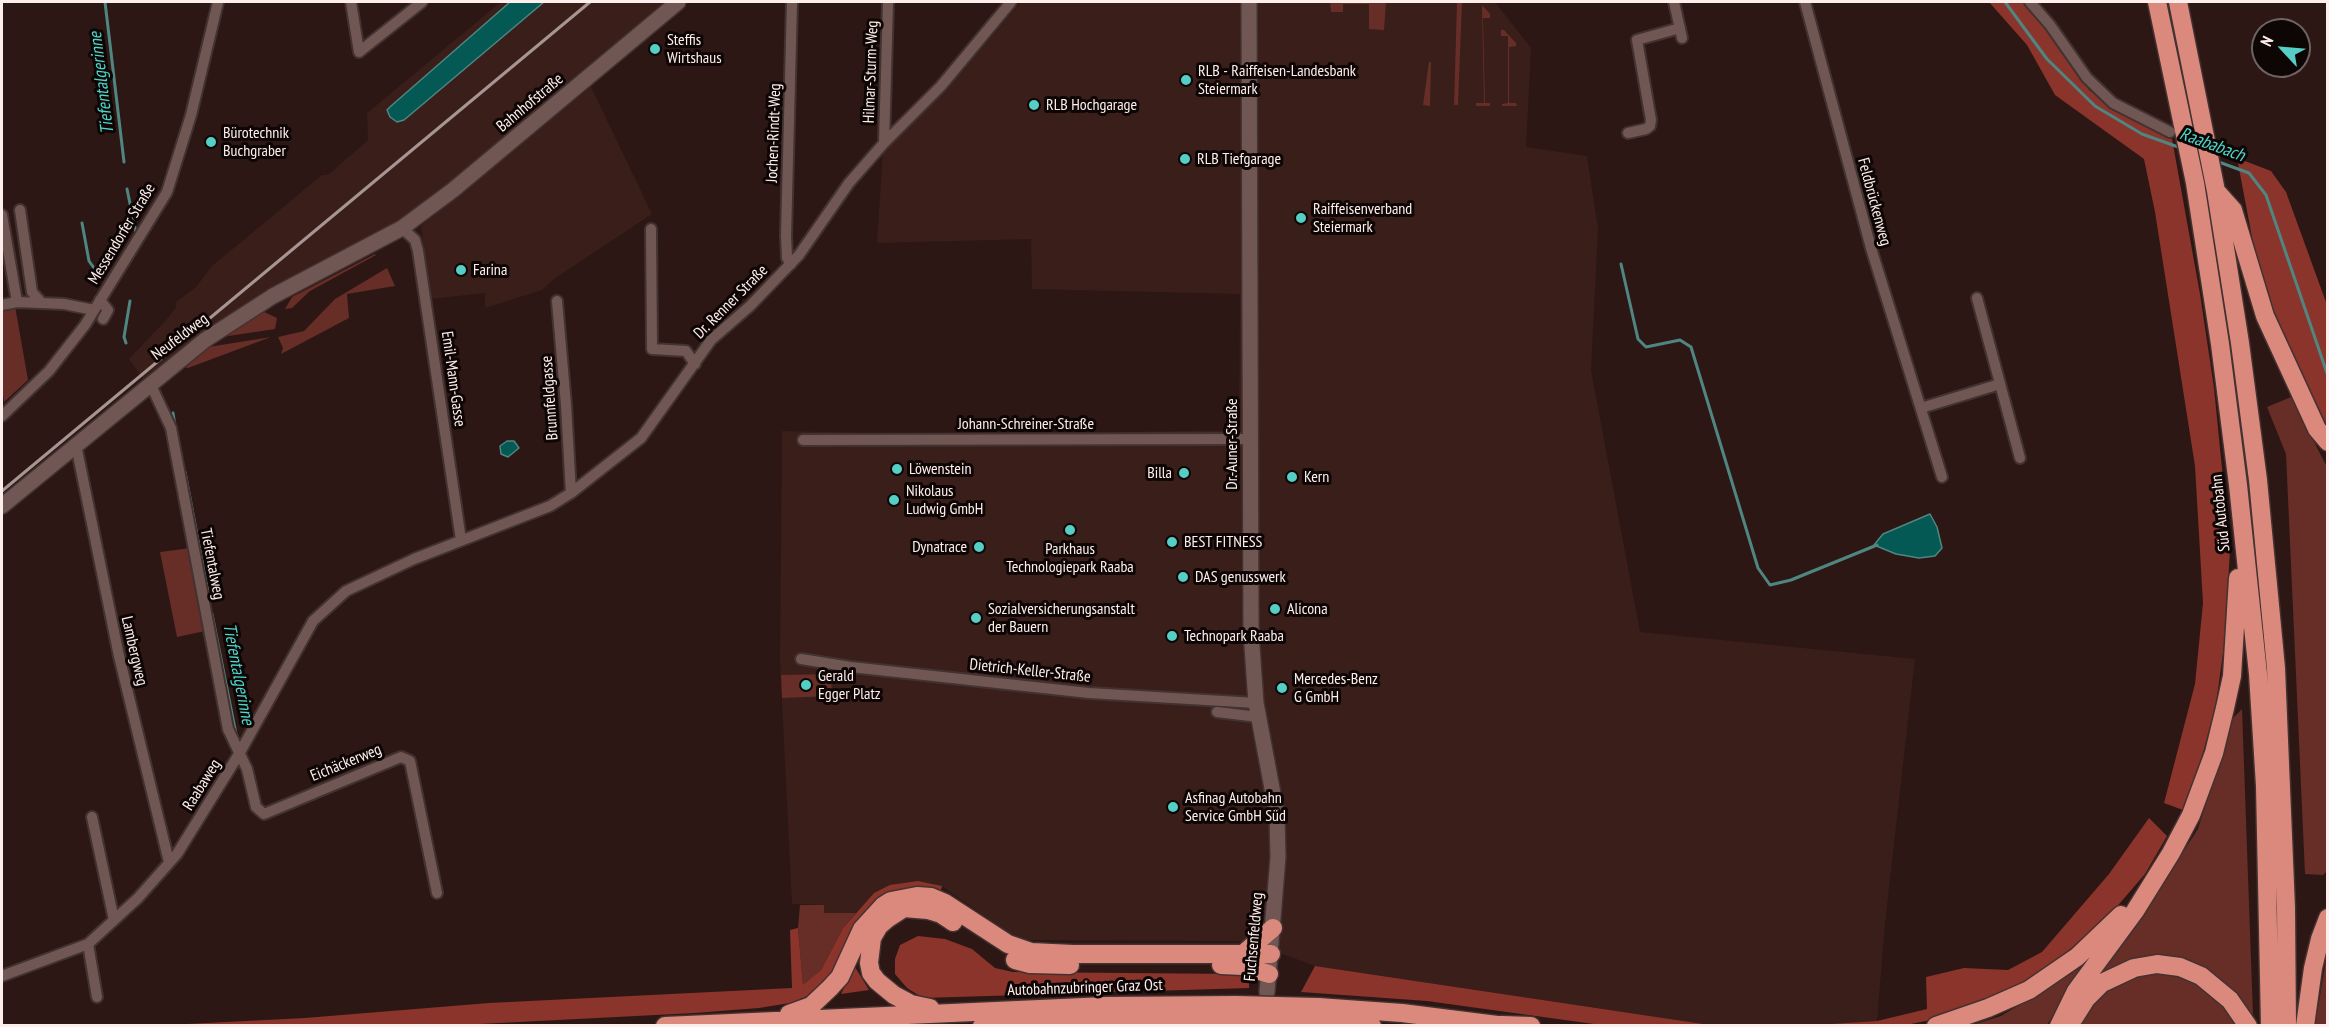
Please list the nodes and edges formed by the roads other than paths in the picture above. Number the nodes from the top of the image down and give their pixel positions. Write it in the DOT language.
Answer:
graph roads {
  1 [pos="218,2"];
  2 [pos="351,2"];
  3 [pos="422,2"];
  4 [pos="678,2"];
  5 [pos="792,2"];
  6 [pos="888,2"];
  7 [pos="1011,2"];
  8 [pos="1249,2"];
  9 [pos="1674,2"];
  10 [pos="1805,2"];
  11 [pos="2030,2"];
  12 [pos="2157,2"];
  13 [pos="2178,2"];
  14 [pos="2170,132"];
  15 [pos="1628,133"];
  16 [pos="884,142"];
  17 [pos="2216,191"];
  18 [pos="20,210"];
  19 [pos="2,215"];
  20 [pos="402,228"];
  21 [pos="651,229"];
  22 [pos="791,264"];
  23 [pos="1977,298"];
  24 [pos="557,301"];
  25 [pos="17,302"];
  26 [pos="42,303"];
  27 [pos="2,305"];
  28 [pos="97,305"];
  29 [pos="104,319"];
  30 [pos="695,364"];
  31 [pos="150,383"];
  32 [pos="2000,384"];
  33 [pos="1921,408"];
  34 [pos="2,416"];
  35 [pos="1250,439"];
  36 [pos="803,440"];
  37 [pos="2328,442"];
  38 [pos="76,445"];
  39 [pos="2020,458"];
  40 [pos="1942,477"];
  41 [pos="571,493"];
  42 [pos="2,506"];
  43 [pos="2242,531"];
  44 [pos="461,540"];
  45 [pos="388,570"];
  46 [pos="801,659"];
  47 [pos="1257,710"];
  48 [pos="1217,712"];
  49 [pos="239,754"];
  50 [pos="92,817"];
  51 [pos="169,862"];
  52 [pos="2151,884"];
  53 [pos="1277,885"];
  54 [pos="437,893"];
  55 [pos="2328,918"];
  56 [pos="114,920"];
  57 [pos="1273,928"];
  58 [pos="88,944"];
  59 [pos="1243,954"];
  60 [pos="1270,954"];
  61 [pos="2,976"];
  62 [pos="1268,983"];
  63 [pos="97,997"];
  64 [pos="943,1012"];
  65 [pos="1235,1012"];
  66 [pos="1318,1014"];
  67 [pos="775,1020"];
  68 [pos="1056,1024"];
  69 [pos="1504,1025"];
  70 [pos="665,1026"];
  71 [pos="982,1026"];
  72 [pos="1372,1026"];
  73 [pos="1532,1026"];
  74 [pos="1936,1026"];
  75 [pos="2059,1026"];
  76 [pos="2071,1026"];
  77 [pos="2248,1026"];
  78 [pos="2270,1026"];
  79 [pos="2287,1026"];
  80 [pos="2305,1026"];
  1 -- 28 [label="street, Messendorfer Straße"];
  2 -- 3 [label="street"];
  4 -- 20 [label="main road, Bahnhofstraße"];
  5 -- 22 [label="street, Jochen-Rindt-Weg"];
  6 -- 16 [label="street, Hilmar-Sturm-Weg"];
  7 -- 16 [label="street, Dr. Renner Straße"];
  8 -- 35 [label="main road, Dr.-Auner-Straße"];
  9 -- 15 [label="street"];
  10 -- 33 [label="street, Feldbrückenweg"];
  11 -- 14 [label="street"];
  12 -- 43 [label="highway, Süd Autobahn"];
  13 -- 17 [label="highway"];
  16 -- 22 [label="street, Dr. Renner Straße"];
  17 -- 37 [label="highway"];
  17 -- 79 [label="highway"];
  18 -- 26 [label="street"];
  19 -- 25 [label="street"];
  20 -- 31 [label="main road, Neufeldweg"];
  20 -- 44 [label="street, Emil-Mann-Gasse"];
  21 -- 30 [label="street"];
  22 -- 30 [label="street, Dr. Renner Straße"];
  23 -- 32 [label="street"];
  24 -- 41 [label="street, Brunnfeldgasse"];
  25 -- 26 [label="street"];
  25 -- 27 [label="street"];
  26 -- 28 [label="street"];
  28 -- 29 [label="street"];
  28 -- 34 [label="street, Messendorfer Straße"];
  30 -- 41 [label="street, Dr. Renner Straße"];
  31 -- 38 [label="main road, Neufeldweg"];
  31 -- 49 [label="street, Tiefentalweg"];
  32 -- 33 [label="street"];
  32 -- 39 [label="street"];
  33 -- 40 [label="street, Feldbrückenweg"];
  35 -- 36 [label="street, Johann-Schreiner-Straße"];
  35 -- 47 [label="main road, Dr.-Auner-Straße"];
  38 -- 42 [label="main road, Neufeldweg"];
  38 -- 51 [label="street, Lambergweg"];
  41 -- 44 [label="street, Dr. Renner Straße"];
  43 -- 52 [label="highway"];
  43 -- 78 [label="highway, Süd Autobahn"];
  44 -- 45 [label="street, Dr. Renner Straße"];
  45 -- 49 [label="street, Raabaweg"];
  46 -- 47 [label="street, Dietrich-Keller-Straße"];
  47 -- 48 [label="street"];
  47 -- 53 [label="main road, Dr.-Auner-Straße"];
  49 -- 51 [label="street, Raabaweg"];
  49 -- 54 [label="street, Eichäckerweg"];
  50 -- 56 [label="street"];
  51 -- 56 [label="street, Raabaweg"];
  52 -- 74 [label="highway"];
  52 -- 75 [label="highway"];
  53 -- 57 [label="main road, Fuchsenfeldweg"];
  55 -- 80 [label="highway"];
  56 -- 58 [label="street, Raabaweg"];
  57 -- 59 [label="highway"];
  57 -- 60 [label="main road, Fuchsenfeldweg"];
  58 -- 61 [label="street, Raabaweg"];
  58 -- 63 [label="street"];
  59 -- 60 [label="highway"];
  59 -- 67 [label="highway"];
  60 -- 62 [label="main road, Fuchsenfeldweg"];
  62 -- 64 [label="highway"];
  64 -- 65 [label="highway, Autobahnzubringer Graz Ost"];
  64 -- 67 [label="highway, Autobahnzubringer Graz Ost"];
  65 -- 66 [label="highway, Autobahnzubringer Graz Ost, bridge"];
  65 -- 68 [label="highway, Autobahnzubringer Graz Ost"];
  66 -- 69 [label="highway, Autobahnzubringer Graz Ost"];
  66 -- 72 [label="highway, Autobahnzubringer Graz Ost"];
  67 -- 70 [label="highway, Autobahnzubringer Graz Ost"];
  68 -- 71 [label="highway, Autobahnzubringer Graz Ost"];
  69 -- 73 [label="highway, Autobahnzubringer Graz Ost"];
  76 -- 77 [label="highway"];
}
